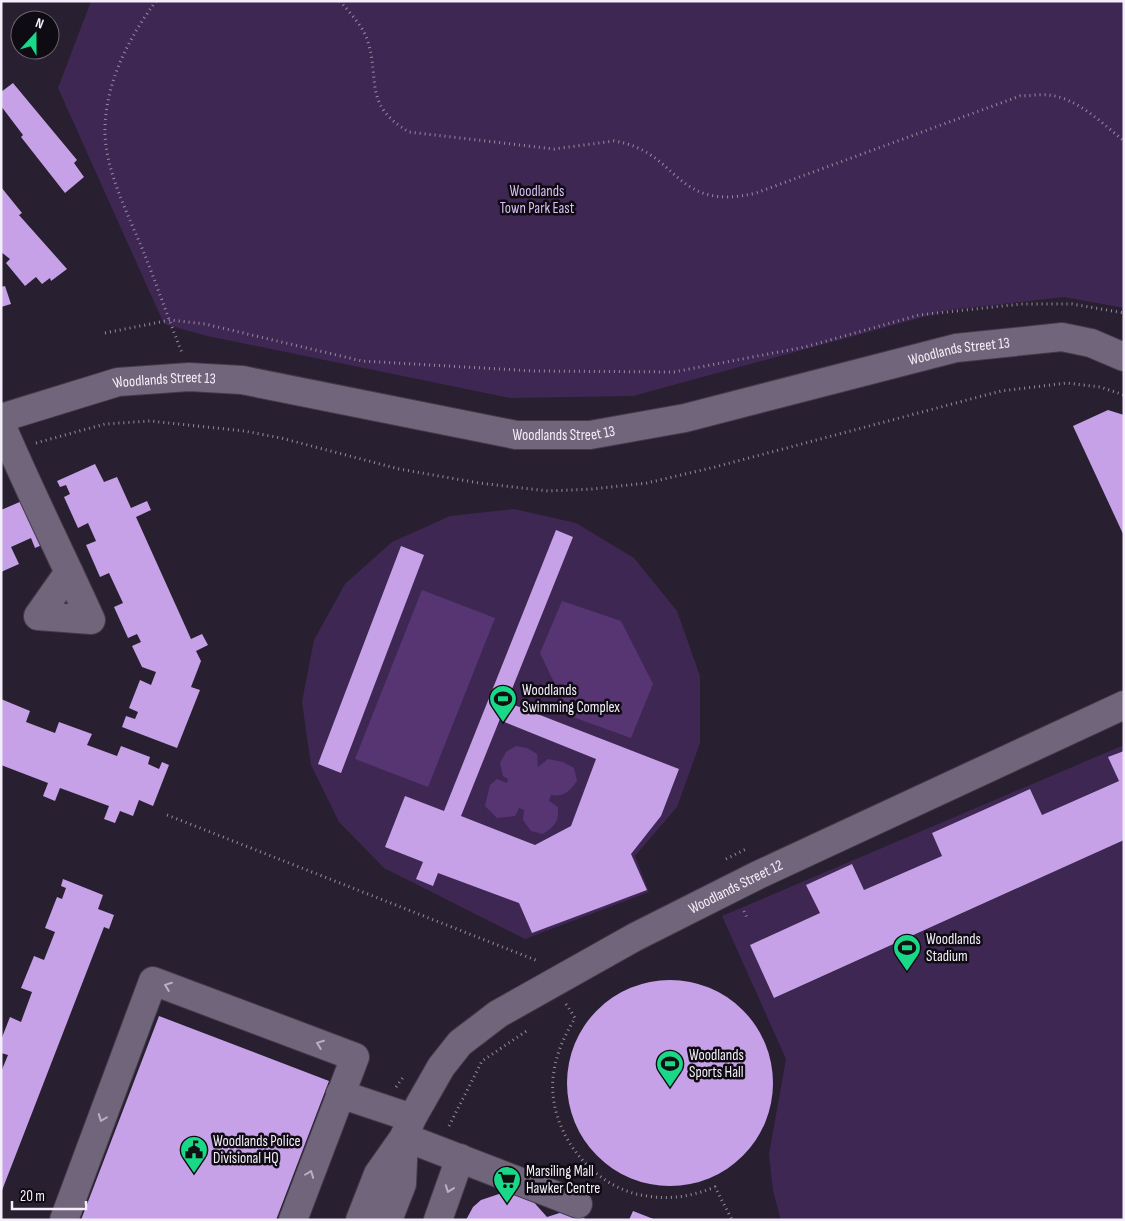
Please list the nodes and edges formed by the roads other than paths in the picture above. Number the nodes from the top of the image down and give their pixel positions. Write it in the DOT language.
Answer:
graph roads {
  1 [pos="1124,357"];
  2 [pos="1,418"];
  3 [pos="1,424"];
  4 [pos="69,572"];
  5 [pos="1124,705"];
  6 [pos="340,1094"];
  7 [pos="408,1127"];
  8 [pos="448,1154"];
  9 [pos="578,1204"];
  10 [pos="64,1220"];
  11 [pos="293,1220"];
  12 [pos="360,1220"];
  13 [pos="388,1220"];
  14 [pos="438,1220"];
  1 -- 2 [label="street, Woodlands Street 13"];
  3 -- 4 [label="street"];
  4 -- 4 [label="street"];
  5 -- 7 [label="street, Woodlands Street 12"];
  6 -- 7 [label="street"];
  6 -- 10 [label="street, one-way"];
  11 -- 6 [label="street, one-way"];
  7 -- 8 [label="street"];
  7 -- 12 [label="street, Woodlands Street 12"];
  7 -- 13 [label="street, Woodlands Street 12"];
  8 -- 9 [label="street"];
  8 -- 14 [label="street, one-way"];
}
